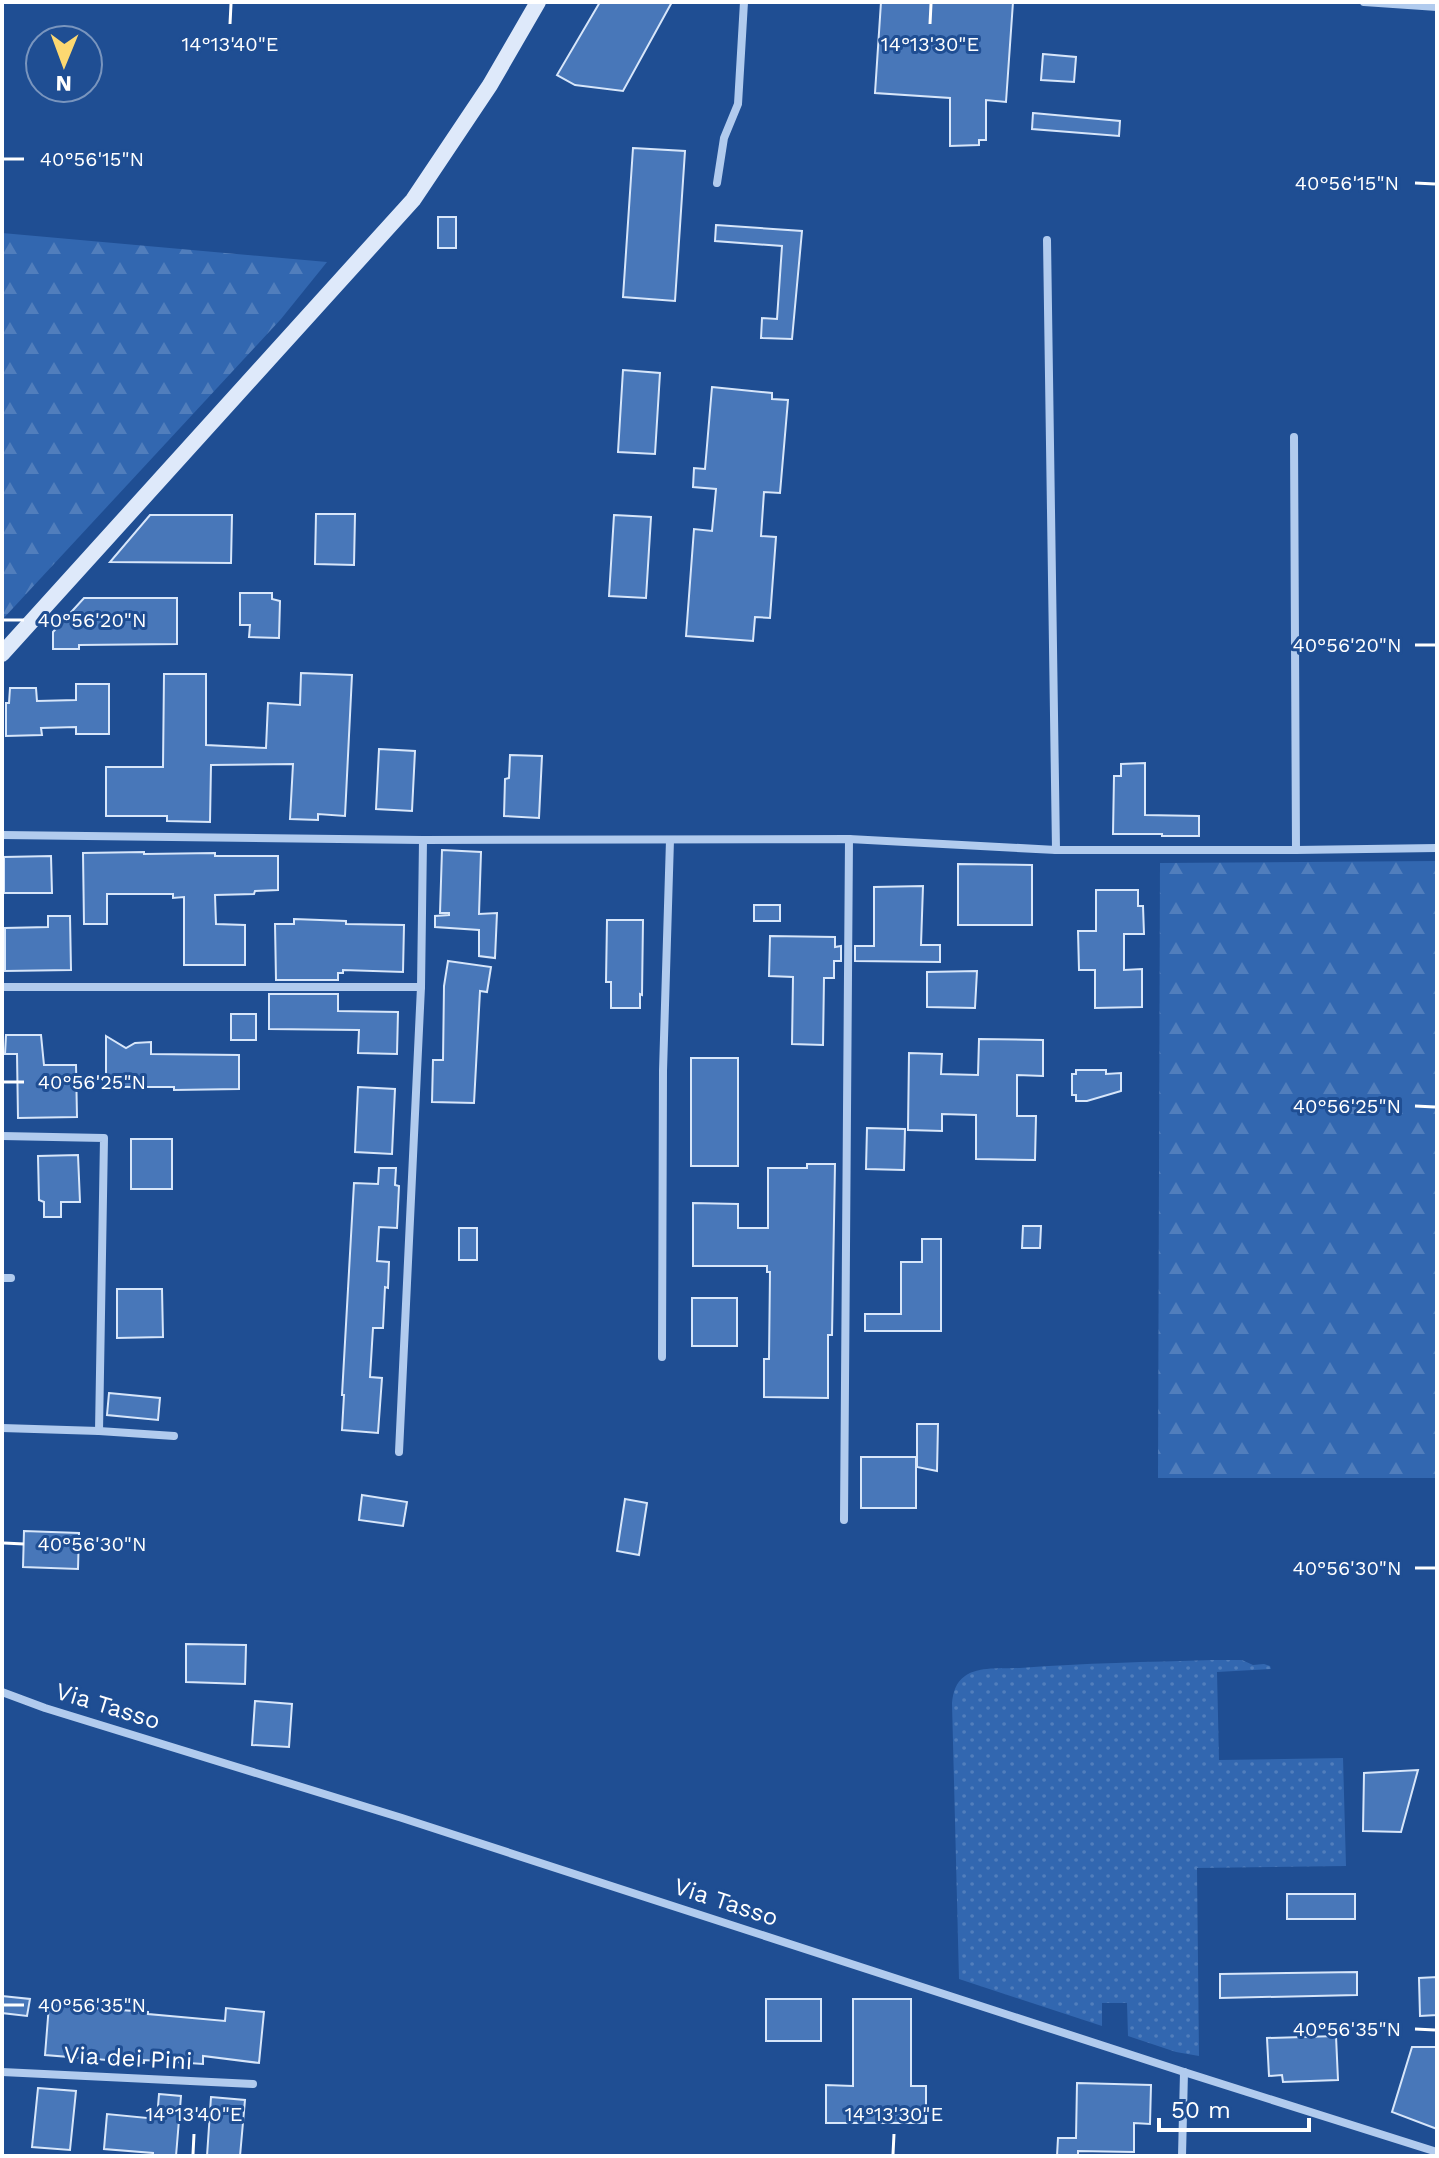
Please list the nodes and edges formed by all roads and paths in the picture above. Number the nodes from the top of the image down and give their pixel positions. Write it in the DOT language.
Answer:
graph roads {
  1 [pos="538,2"];
  2 [pos="744,2"];
  3 [pos="1364,2"];
  4 [pos="1437,7"];
  5 [pos="717,183"];
  6 [pos="1047,240"];
  7 [pos="1294,437"];
  8 [pos="2,654"];
  9 [pos="2,835"];
  10 [pos="849,839"];
  11 [pos="423,840"];
  12 [pos="670,840"];
  13 [pos="1437,848"];
  14 [pos="1056,850"];
  15 [pos="1296,850"];
  16 [pos="2,987"];
  17 [pos="421,987"];
  18 [pos="2,1136"];
  19 [pos="662,1357"];
  20 [pos="2,1428"];
  21 [pos="99,1431"];
  22 [pos="174,1436"];
  23 [pos="399,1452"];
  24 [pos="844,1520"];
  25 [pos="2,1692"];
  26 [pos="2,2072"];
  27 [pos="1184,2072"];
  28 [pos="253,2084"];
  29 [pos="1437,2152"];
  30 [pos="1182,2156"];
  1 -- 8 [label="street"];
  2 -- 5 [label="street"];
  3 -- 4 [label="street"];
  6 -- 14 [label="street"];
  7 -- 15 [label="street"];
  9 -- 11 [label="street"];
  10 -- 12 [label="street"];
  10 -- 14 [label="street"];
  10 -- 24 [label="street"];
  11 -- 12 [label="street"];
  11 -- 17 [label="street"];
  12 -- 19 [label="street"];
  13 -- 15 [label="street"];
  14 -- 15 [label="street"];
  16 -- 17 [label="street"];
  17 -- 23 [label="street"];
  18 -- 21 [label="street"];
  20 -- 21 [label="street"];
  21 -- 22 [label="street"];
  25 -- 27 [label="street, Via Tasso"];
  26 -- 28 [label="street, Via dei Pini"];
  27 -- 29 [label="street, Via Tasso"];
  27 -- 30 [label="street"];
}
